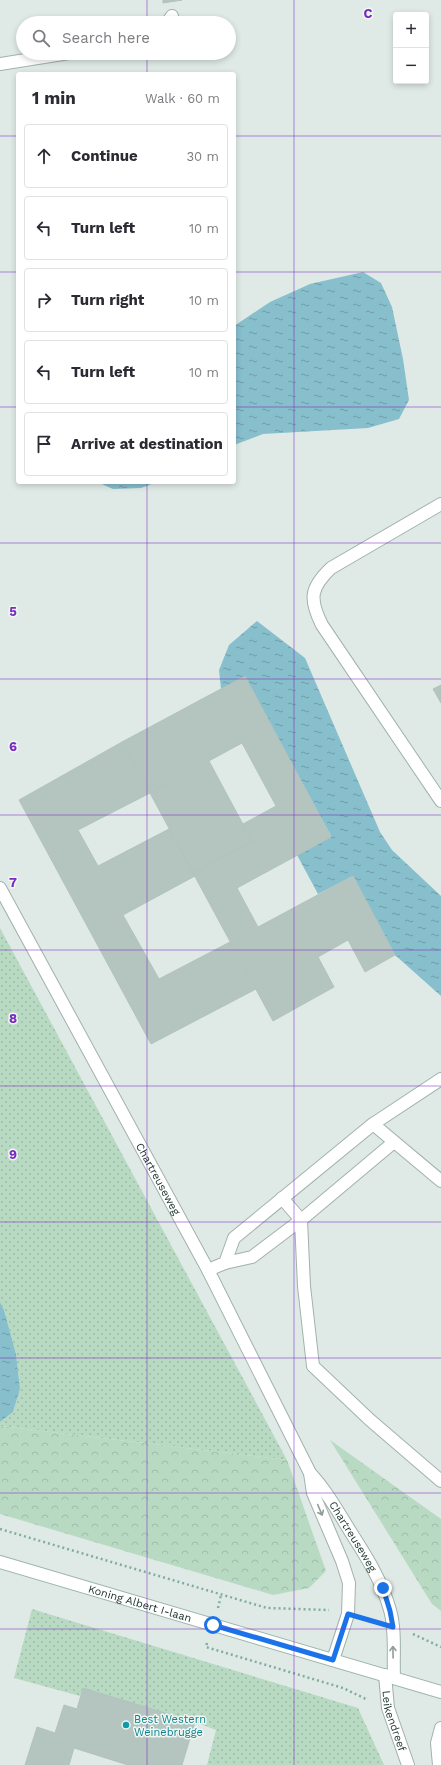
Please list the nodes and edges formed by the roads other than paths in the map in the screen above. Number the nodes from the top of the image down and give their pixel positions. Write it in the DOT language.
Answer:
graph roads {
  1 [pos="25,60"];
  2 [pos="0,64"];
  3 [pos="441,504"];
  4 [pos="441,801"];
  5 [pos="0,888"];
  6 [pos="441,1079"];
  7 [pos="373,1124"];
  8 [pos="394,1142"];
  9 [pos="441,1181"];
  10 [pos="282,1198"];
  11 [pos="301,1220"];
  12 [pos="225,1263"];
  13 [pos="208,1270"];
  14 [pos="310,1473"];
  15 [pos="441,1481"];
  16 [pos="0,1562"];
  17 [pos="333,1660"];
  18 [pos="390,1676"];
  19 [pos="441,1692"];
  20 [pos="441,1728"];
  21 [pos="408,1765"];
  22 [pos="439,1765"];
  1 -- 2 [label="street"];
  3 -- 4 [label="street"];
  5 -- 13 [label="street, Chartreuseweg"];
  6 -- 7 [label="street"];
  7 -- 8 [label="street"];
  7 -- 10 [label="street"];
  8 -- 9 [label="street"];
  8 -- 11 [label="street"];
  10 -- 11 [label="street"];
  10 -- 12 [label="street"];
  11 -- 12 [label="street"];
  11 -- 15 [label="street"];
  12 -- 13 [label="street"];
  13 -- 14 [label="street, Chartreuseweg"];
  14 -- 17 [label="street, Chartreuseweg, one-way"];
  18 -- 14 [label="street, Chartreuseweg, one-way"];
  16 -- 17 [label="street, Koning Albert I-laan"];
  17 -- 18 [label="street, Koning Albert I-laan"];
  18 -- 19 [label="street, Koning Albert I-laan"];
  18 -- 21 [label="street, Leikendreef"];
  20 -- 22 [label="street"];
}
